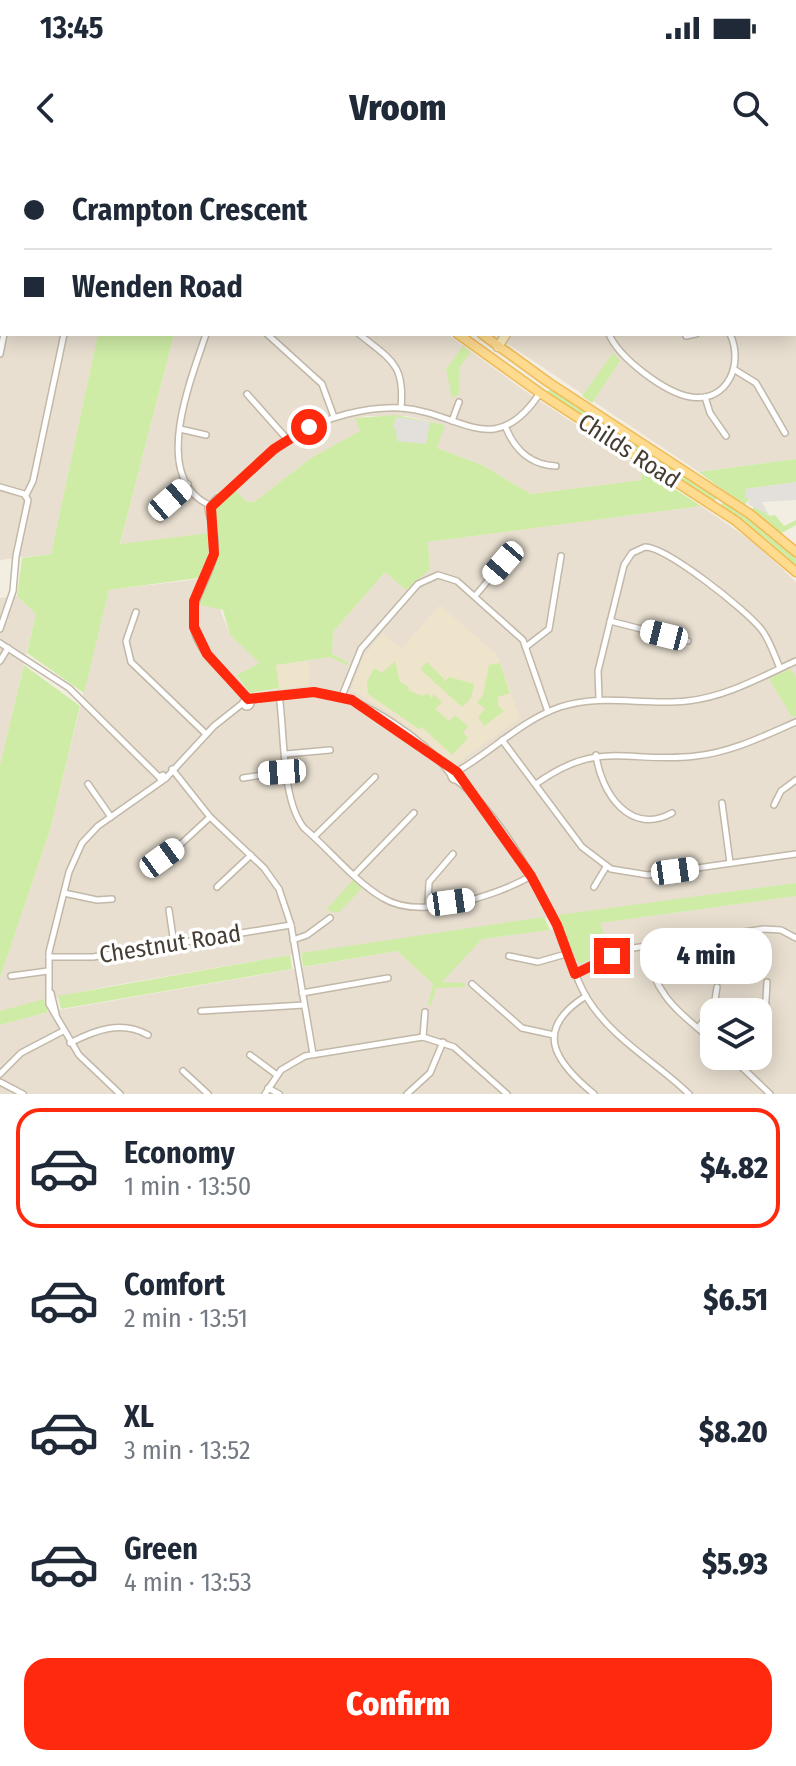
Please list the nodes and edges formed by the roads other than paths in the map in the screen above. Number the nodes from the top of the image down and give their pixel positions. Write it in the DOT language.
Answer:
graph roads {
  1 [pos="64,336"];
  2 [pos="205,336"];
  3 [pos="269,336"];
  4 [pos="361,336"];
  5 [pos="461,336"];
  6 [pos="485,336"];
  7 [pos="503,336"];
  8 [pos="610,336"];
  9 [pos="731,336"];
  10 [pos="496,345"];
  11 [pos="488,355"];
  12 [pos="735,370"];
  13 [pos="548,382"];
  14 [pos="540,393"];
  15 [pos="247,394"];
  16 [pos="705,397"];
  17 [pos="459,402"];
  18 [pos="401,407"];
  19 [pos="334,417"];
  20 [pos="452,421"];
  21 [pos="506,428"];
  22 [pos="180,429"];
  23 [pos="785,433"];
  24 [pos="206,435"];
  25 [pos="726,436"];
  26 [pos="287,439"];
  27 [pos="556,466"];
  28 [pos="188,484"];
  29 [pos="0,487"];
  30 [pos="26,495"];
  31 [pos="722,495"];
  32 [pos="210,504"];
  33 [pos="714,507"];
  34 [pos="160,519"];
  35 [pos="796,552"];
  36 [pos="561,556"];
  37 [pos="503,563"];
  38 [pos="796,572"];
  39 [pos="475,596"];
  40 [pos="136,612"];
  41 [pos="610,621"];
  42 [pos="0,629"];
  43 [pos="688,641"];
  44 [pos="0,643"];
  45 [pos="527,646"];
  46 [pos="8,648"];
  47 [pos="0,661"];
  48 [pos="796,662"];
  49 [pos="780,668"];
  50 [pos="281,695"];
  51 [pos="344,697"];
  52 [pos="599,699"];
  53 [pos="247,702"];
  54 [pos="550,711"];
  55 [pos="796,722"];
  56 [pos="206,734"];
  57 [pos="503,739"];
  58 [pos="330,750"];
  59 [pos="286,754"];
  60 [pos="596,755"];
  61 [pos="172,769"];
  62 [pos="288,771"];
  63 [pos="456,775"];
  64 [pos="161,777"];
  65 [pos="375,777"];
  66 [pos="243,778"];
  67 [pos="796,780"];
  68 [pos="88,784"];
  69 [pos="536,784"];
  70 [pos="722,803"];
  71 [pos="774,805"];
  72 [pos="414,813"];
  73 [pos="672,813"];
  74 [pos="111,817"];
  75 [pos="210,817"];
  76 [pos="314,837"];
  77 [pos="453,854"];
  78 [pos="796,854"];
  79 [pos="251,855"];
  80 [pos="149,862"];
  81 [pos="730,863"];
  82 [pos="606,867"];
  83 [pos="355,874"];
  84 [pos="531,876"];
  85 [pos="217,887"];
  86 [pos="594,887"];
  87 [pos="64,893"];
  88 [pos="112,899"];
  89 [pos="428,906"];
  90 [pos="169,910"];
  91 [pos="330,918"];
  92 [pos="291,925"];
  93 [pos="796,938"];
  94 [pos="293,940"];
  95 [pos="174,944"];
  96 [pos="646,946"];
  97 [pos="566,954"];
  98 [pos="509,956"];
  99 [pos="49,957"];
  100 [pos="48,971"];
  101 [pos="575,974"];
  102 [pos="11,976"];
  103 [pos="388,978"];
  104 [pos="767,982"];
  105 [pos="472,984"];
  106 [pos="717,987"];
  107 [pos="302,993"];
  108 [pos="586,996"];
  109 [pos="766,998"];
  110 [pos="304,1005"];
  111 [pos="201,1011"];
  112 [pos="425,1012"];
  113 [pos="698,1028"];
  114 [pos="63,1031"];
  115 [pos="148,1035"];
  116 [pos="554,1035"];
  117 [pos="423,1037"];
  118 [pos="443,1042"];
  119 [pos="70,1043"];
  120 [pos="312,1054"];
  121 [pos="250,1055"];
  122 [pos="745,1070"];
  123 [pos="183,1071"];
  124 [pos="0,1074"];
  125 [pos="277,1075"];
  126 [pos="0,1082"];
  127 [pos="266,1091"];
  128 [pos="23,1094"];
  129 [pos="120,1094"];
  130 [pos="208,1094"];
  131 [pos="279,1094"];
  132 [pos="407,1094"];
  133 [pos="507,1094"];
  134 [pos="594,1094"];
  135 [pos="689,1094"];
  136 [pos="770,1094"];
  1 -- 30 [label="street"];
  2 -- 22 [label="street"];
  3 -- 19 [label="street"];
  4 -- 18 [label="street"];
  5 -- 11 [label="main road, Childs Road"];
  6 -- 10 [label="main road, Childs Road"];
  7 -- 10 [label="street"];
  8 -- 16 [label="street"];
  9 -- 12 [label="street"];
  10 -- 11 [label="main road"];
  10 -- 13 [label="main road, Childs Road"];
  11 -- 14 [label="main road, Childs Road"];
  12 -- 16 [label="street"];
  12 -- 23 [label="street"];
  13 -- 14 [label="main road"];
  13 -- 31 [label="main road, Childs Road"];
  14 -- 21 [label="street"];
  14 -- 33 [label="main road, Childs Road"];
  15 -- 26 [label="street"];
  16 -- 25 [label="street"];
  17 -- 20 [label="street"];
  18 -- 19 [label="street"];
  18 -- 20 [label="street"];
  19 -- 26 [label="street"];
  20 -- 21 [label="street"];
  21 -- 27 [label="street"];
  22 -- 24 [label="street"];
  22 -- 28 [label="street"];
  26 -- 32 [label="street"];
  28 -- 32 [label="street"];
  28 -- 34 [label="street"];
  29 -- 30 [label="street"];
  30 -- 42 [label="street"];
  31 -- 33 [label="main road"];
  31 -- 35 [label="main road, Childs Road"];
  32 -- 53 [label="street"];
  33 -- 38 [label="main road, Childs Road"];
  36 -- 45 [label="street"];
  37 -- 39 [label="street"];
  39 -- 45 [label="street"];
  39 -- 51 [label="street"];
  40 -- 56 [label="street"];
  41 -- 43 [label="street"];
  41 -- 49 [label="street"];
  41 -- 52 [label="street"];
  44 -- 46 [label="street"];
  45 -- 54 [label="street"];
  46 -- 47 [label="street"];
  46 -- 64 [label="street"];
  48 -- 49 [label="street"];
  49 -- 52 [label="street"];
  50 -- 51 [label="street"];
  50 -- 53 [label="street"];
  50 -- 59 [label="street"];
  51 -- 63 [label="street"];
  52 -- 54 [label="street"];
  53 -- 56 [label="street"];
  54 -- 57 [label="street"];
  55 -- 60 [label="street"];
  56 -- 61 [label="street"];
  57 -- 63 [label="street"];
  57 -- 69 [label="street"];
  58 -- 59 [label="street"];
  59 -- 62 [label="street"];
  60 -- 69 [label="street"];
  60 -- 73 [label="street"];
  61 -- 64 [label="street"];
  61 -- 75 [label="street"];
  62 -- 66 [label="street"];
  62 -- 76 [label="street"];
  63 -- 84 [label="street"];
  64 -- 74 [label="street"];
  65 -- 76 [label="street"];
  67 -- 71 [label="street"];
  68 -- 74 [label="street"];
  69 -- 82 [label="street"];
  70 -- 81 [label="street"];
  72 -- 83 [label="street"];
  74 -- 87 [label="street"];
  75 -- 79 [label="street"];
  75 -- 80 [label="street"];
  76 -- 83 [label="street"];
  77 -- 89 [label="street"];
  78 -- 81 [label="street"];
  79 -- 85 [label="street"];
  79 -- 92 [label="street"];
  81 -- 82 [label="street"];
  82 -- 86 [label="street"];
  83 -- 89 [label="street"];
  84 -- 89 [label="street"];
  84 -- 97 [label="street"];
  87 -- 88 [label="street"];
  87 -- 99 [label="street"];
  90 -- 95 [label="street"];
  91 -- 94 [label="street"];
  92 -- 94 [label="street"];
  92 -- 95 [label="street, Chestnut Road"];
  93 -- 96 [label="street"];
  94 -- 107 [label="street"];
  95 -- 99 [label="street, Chestnut Road"];
  96 -- 101 [label="street"];
  96 -- 113 [label="street"];
  97 -- 98 [label="street"];
  97 -- 101 [label="street"];
  99 -- 100 [label="street"];
  100 -- 102 [label="street"];
  100 -- 114 [label="street"];
  101 -- 108 [label="street"];
  103 -- 107 [label="street"];
  104 -- 109 [label="street"];
  105 -- 116 [label="street"];
  106 -- 113 [label="street"];
  107 -- 110 [label="street"];
  108 -- 116 [label="street"];
  108 -- 135 [label="street"];
  110 -- 111 [label="street"];
  110 -- 120 [label="street"];
  112 -- 117 [label="street"];
  114 -- 119 [label="street"];
  114 -- 124 [label="street"];
  115 -- 119 [label="street"];
  116 -- 134 [label="street"];
  117 -- 118 [label="street"];
  117 -- 120 [label="street"];
  118 -- 132 [label="street"];
  118 -- 133 [label="street"];
  119 -- 129 [label="street"];
  120 -- 125 [label="street"];
  121 -- 125 [label="street"];
  122 -- 136 [label="street"];
  123 -- 130 [label="street"];
  125 -- 127 [label="street"];
  126 -- 128 [label="street"];
  127 -- 131 [label="street"];
}
